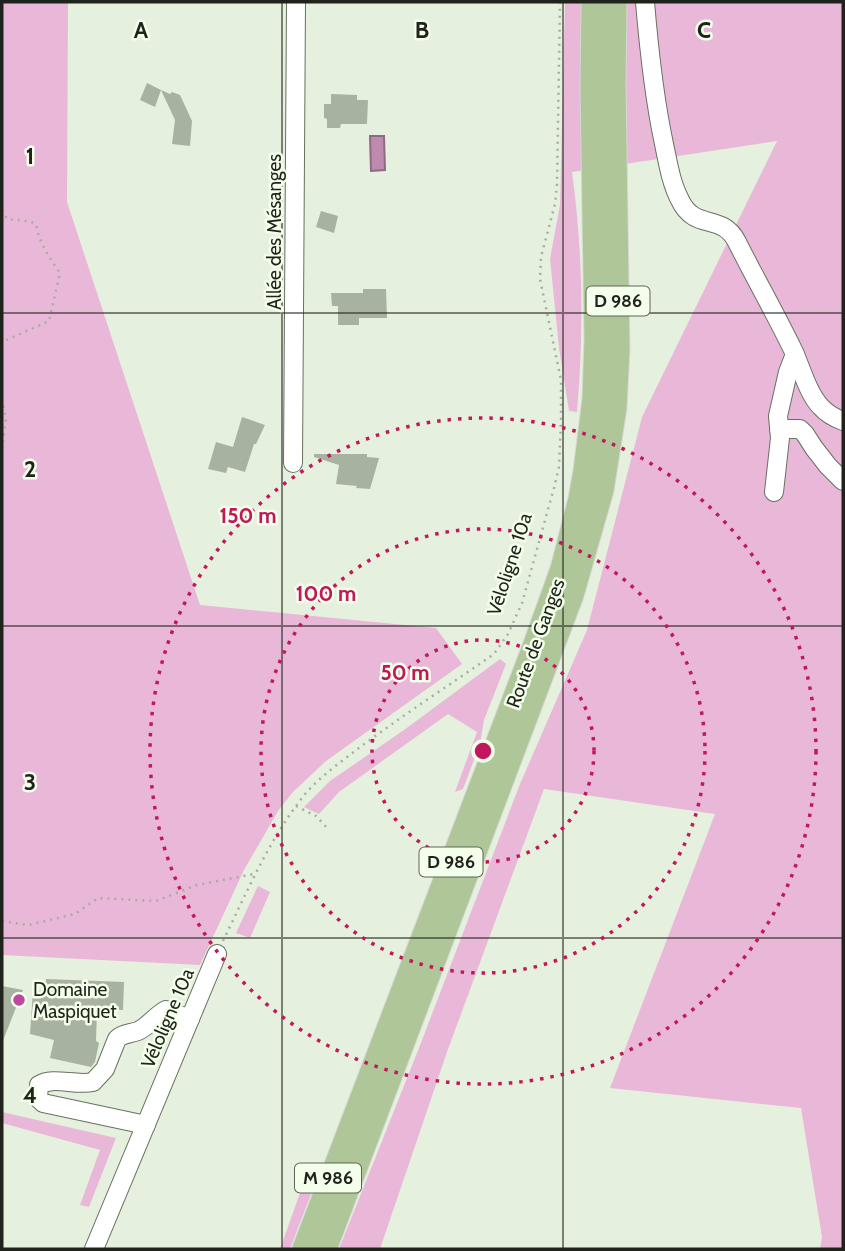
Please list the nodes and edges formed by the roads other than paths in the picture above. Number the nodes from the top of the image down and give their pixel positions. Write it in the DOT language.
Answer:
graph roads {
  1 [pos="296,2"];
  2 [pos="593,2"];
  3 [pos="615,2"];
  4 [pos="645,2"];
  5 [pos="795,354"];
  6 [pos="843,421"];
  7 [pos="779,429"];
  8 [pos="293,463"];
  9 [pos="843,481"];
  10 [pos="774,492"];
  11 [pos="217,954"];
  12 [pos="190,1019"];
  13 [pos="359,1106"];
  14 [pos="146,1125"];
  15 [pos="94,1249"];
  16 [pos="298,1249"];
  17 [pos="304,1249"];
  18 [pos="325,1249"];
  1 -- 8 [label="street, Allée des Mésanges"];
  2 -- 13 [label="main road, Route de Ganges / D 986"];
  3 -- 18 [label="main road, Route de Ganges / D 986"];
  4 -- 5 [label="street"];
  5 -- 6 [label="street"];
  5 -- 7 [label="street"];
  7 -- 9 [label="street"];
  7 -- 10 [label="street"];
  11 -- 12 [label="street, Véloligne 10a"];
  12 -- 14 [label="street, Véloligne 10a"];
  12 -- 14 [label="street"];
  13 -- 16 [label="main road, M 986"];
  13 -- 17 [label="main road, Route de Ganges / D 986"];
  14 -- 15 [label="street, Véloligne 10a"];
}
